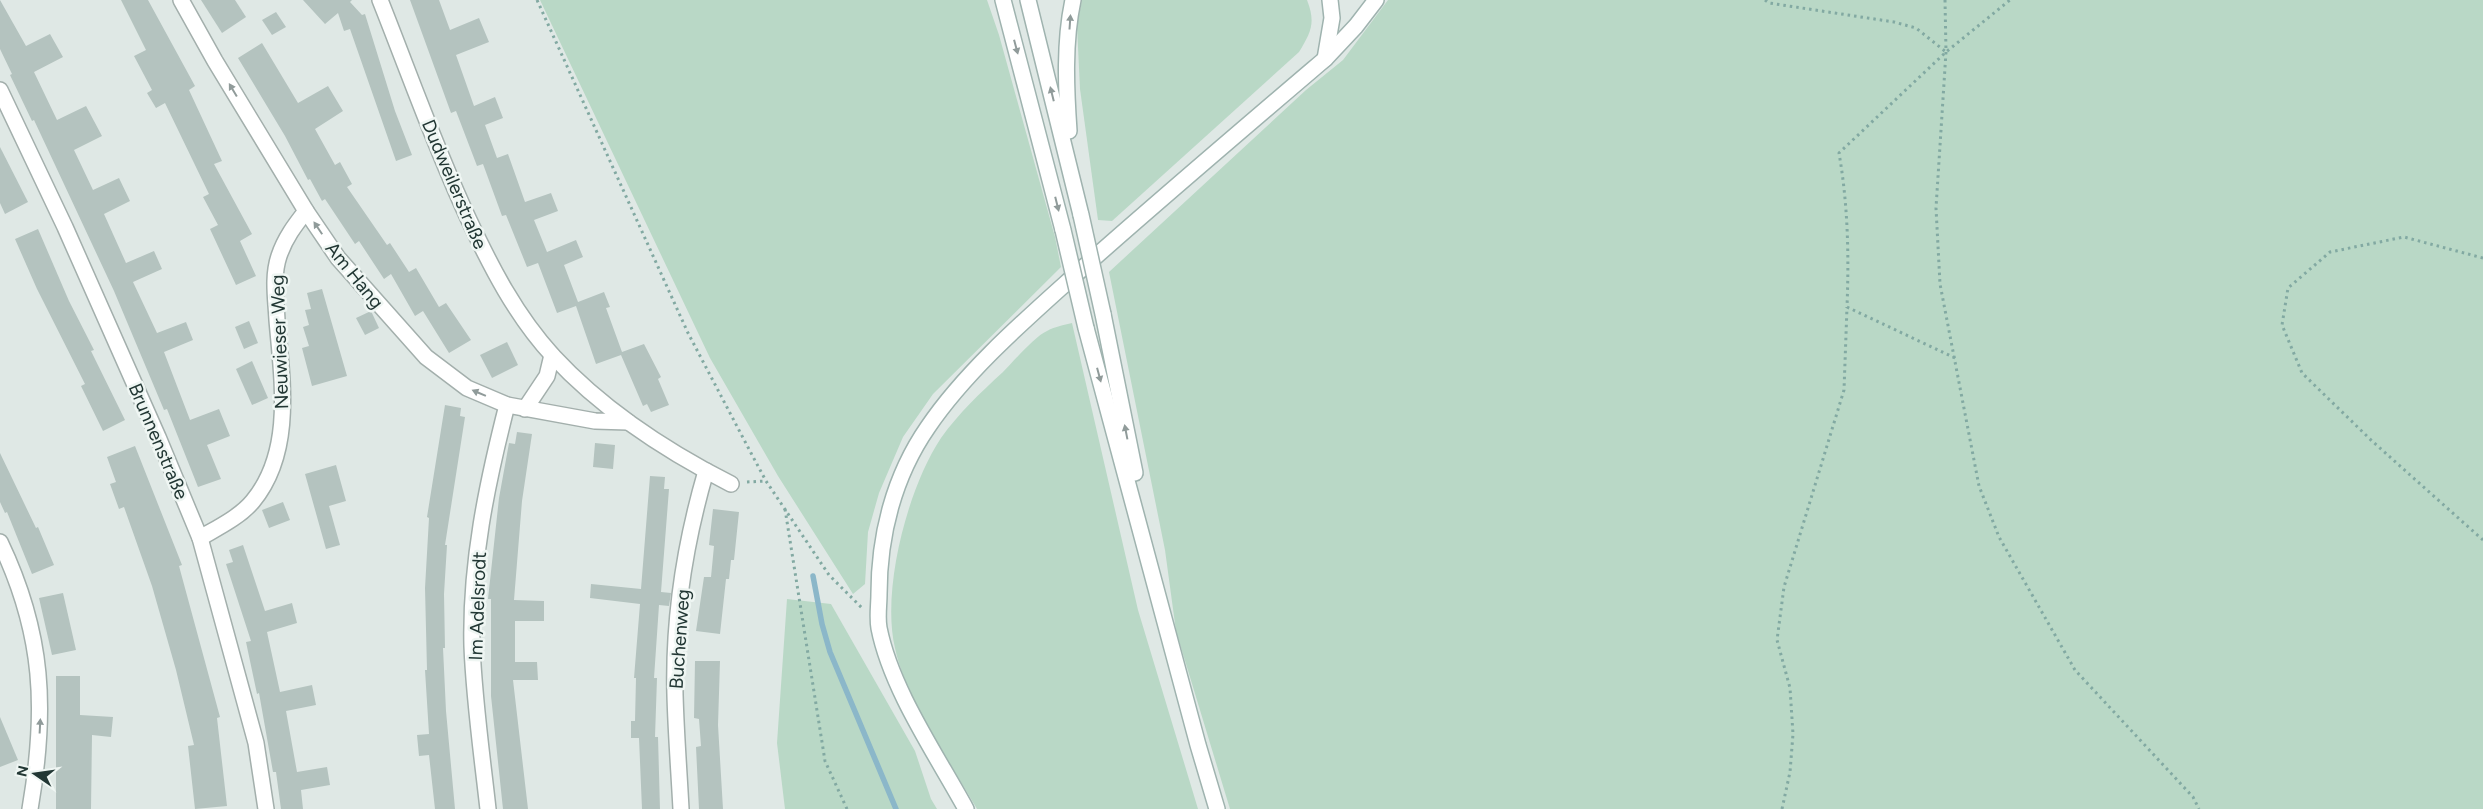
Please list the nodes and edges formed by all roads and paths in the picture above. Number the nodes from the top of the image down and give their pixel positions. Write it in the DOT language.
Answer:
graph roads {
  1 [pos="181,0"];
  2 [pos="380,0"];
  3 [pos="537,0"];
  4 [pos="1003,0"];
  5 [pos="1028,0"];
  6 [pos="1073,0"];
  7 [pos="1330,0"];
  8 [pos="1376,0"];
  9 [pos="1765,0"];
  10 [pos="1946,0"];
  11 [pos="2010,0"];
  12 [pos="1946,52"];
  13 [pos="1325,59"];
  14 [pos="0,90"];
  15 [pos="1072,175"];
  16 [pos="306,211"];
  17 [pos="2483,258"];
  18 [pos="1847,307"];
  19 [pos="552,355"];
  20 [pos="1956,359"];
  21 [pos="507,404"];
  22 [pos="525,409"];
  23 [pos="628,422"];
  24 [pos="706,471"];
  25 [pos="731,484"];
  26 [pos="785,506"];
  27 [pos="200,538"];
  28 [pos="2483,540"];
  29 [pos="0,542"];
  30 [pos="1164,617"];
  31 [pos="879,626"];
  32 [pos="30,809"];
  33 [pos="266,809"];
  34 [pos="488,809"];
  35 [pos="681,809"];
  36 [pos="847,809"];
  37 [pos="966,809"];
  38 [pos="1217,809"];
  39 [pos="1782,809"];
  40 [pos="2199,809"];
  16 -- 1 [label="street, Am Hang, one-way"];
  2 -- 19 [label="street, Dudweilerstraße"];
  3 -- 26 [label="path"];
  4 -- 30 [label="street, one-way, bridge"];
  15 -- 5 [label="street, one-way"];
  15 -- 6 [label="street, one-way"];
  7 -- 13 [label="street"];
  8 -- 13 [label="street"];
  9 -- 12 [label="path"];
  10 -- 12 [label="path"];
  11 -- 12 [label="path"];
  12 -- 18 [label="path"];
  12 -- 20 [label="path"];
  13 -- 31 [label="street"];
  14 -- 27 [label="street, Brunnenstraße"];
  30 -- 15 [label="street, one-way, bridge"];
  21 -- 16 [label="street, Am Hang, one-way"];
  16 -- 27 [label="street, Neuwieser Weg"];
  17 -- 28 [label="path"];
  18 -- 20 [label="path"];
  18 -- 39 [label="path"];
  19 -- 22 [label="street"];
  19 -- 23 [label="street, Dudweilerstraße"];
  20 -- 40 [label="path"];
  21 -- 22 [label="street, Am Hang"];
  21 -- 34 [label="street, Im Adelsrodt"];
  22 -- 23 [label="street, Am Hang"];
  23 -- 24 [label="street, Dudweilerstraße"];
  24 -- 25 [label="street, Dudweilerstraße"];
  24 -- 35 [label="street, Buchenweg"];
  26 -- 31 [label="path"];
  26 -- 36 [label="path"];
  27 -- 33 [label="street, Brunnenstraße"];
  32 -- 29 [label="street, one-way"];
  30 -- 38 [label="street"];
  31 -- 37 [label="street"];
}
